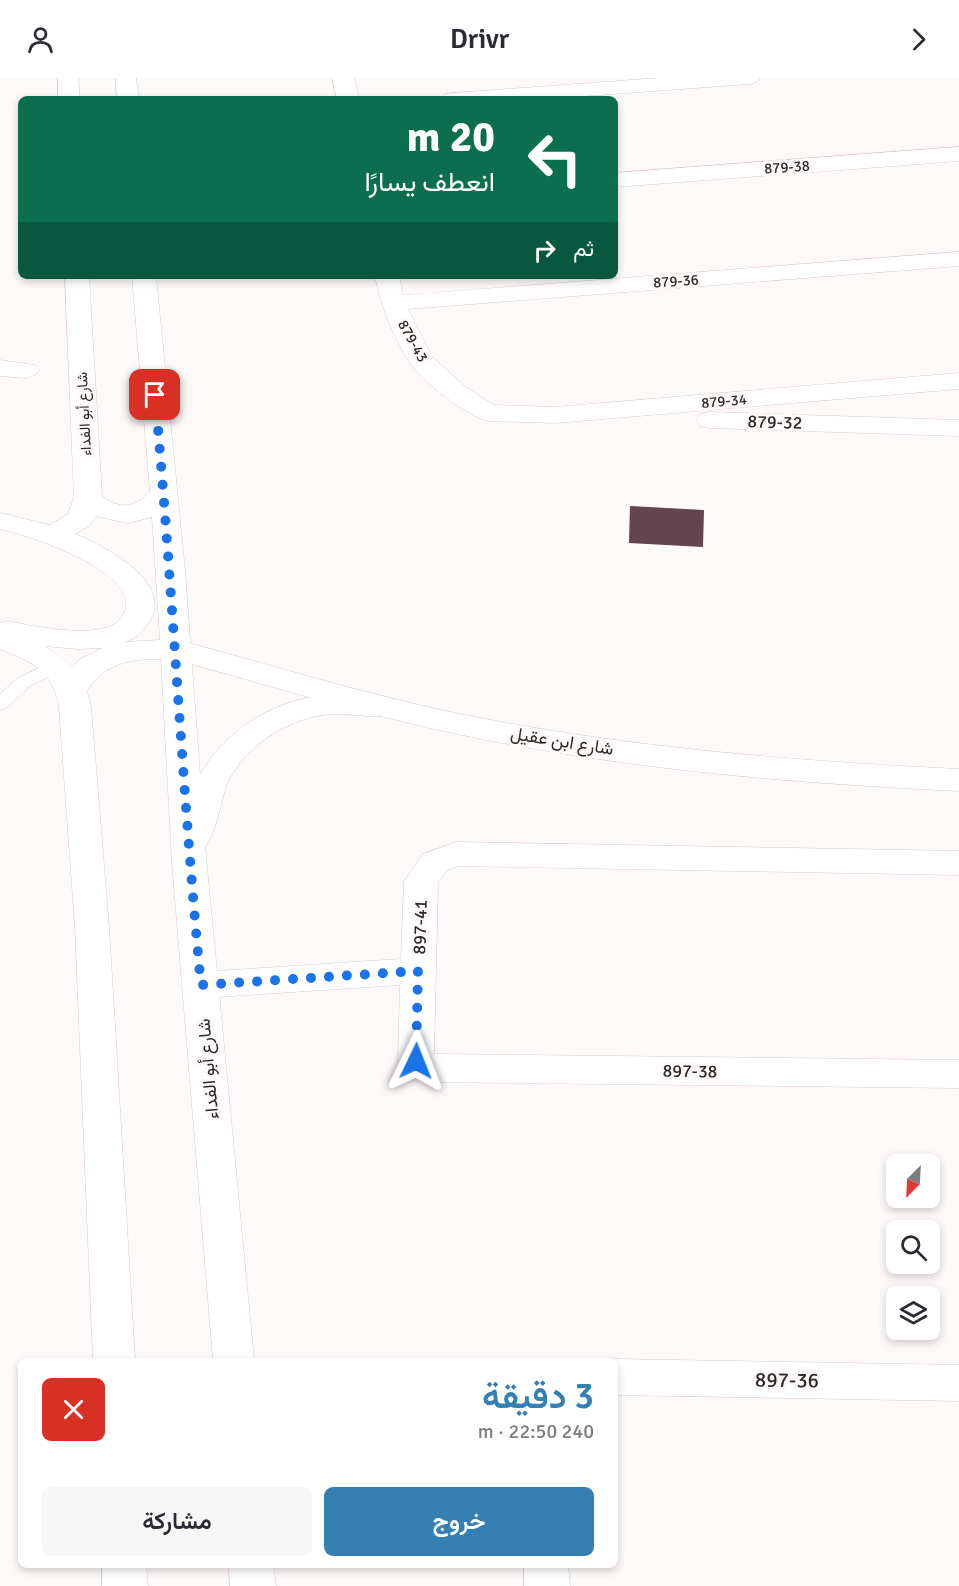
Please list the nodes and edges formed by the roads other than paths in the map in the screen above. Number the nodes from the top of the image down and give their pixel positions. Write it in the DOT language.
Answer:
graph roads {
  1 [pos="68,78"];
  2 [pos="126,78"];
  3 [pos="343,78"];
  4 [pos="750,78"];
  5 [pos="710,79"];
  6 [pos="515,86"];
  7 [pos="69,96"];
  8 [pos="128,96"];
  9 [pos="347,96"];
  10 [pos="467,96"];
  11 [pos="959,154"];
  12 [pos="618,180"];
  13 [pos="959,259"];
  14 [pos="77,279"];
  15 [pos="144,279"];
  16 [pos="388,279"];
  17 [pos="393,303"];
  18 [pos="0,368"];
  19 [pos="26,370"];
  20 [pos="959,381"];
  21 [pos="488,413"];
  22 [pos="555,415"];
  23 [pos="959,428"];
  24 [pos="164,490"];
  25 [pos="88,498"];
  26 [pos="0,521"];
  27 [pos="53,535"];
  28 [pos="135,587"];
  29 [pos="0,630"];
  30 [pos="0,638"];
  31 [pos="84,639"];
  32 [pos="174,649"];
  33 [pos="63,678"];
  34 [pos="0,704"];
  35 [pos="383,707"];
  36 [pos="959,780"];
  37 [pos="189,862"];
  38 [pos="959,863"];
  39 [pos="418,971"];
  40 [pos="201,985"];
  41 [pos="421,1066"];
  42 [pos="959,1074"];
  43 [pos="114,1358"];
  44 [pos="234,1358"];
  45 [pos="618,1377"];
  46 [pos="959,1383"];
  47 [pos="124,1568"];
  48 [pos="251,1568"];
  49 [pos="546,1568"];
  50 [pos="125,1586"];
  51 [pos="253,1586"];
  52 [pos="546,1586"];
  1 -- 7 [label="street"];
  2 -- 8 [label="street"];
  3 -- 9 [label="street"];
  4 -- 5 [label="street"];
  5 -- 6 [label="street"];
  6 -- 10 [label="street"];
  11 -- 12 [label="street, 879-38"];
  13 -- 17 [label="street, 879-36"];
  14 -- 25 [label="street, شارع أبو الفداء"];
  15 -- 24 [label="street, شارع أبو الفداء"];
  16 -- 17 [label="street, 879-43"];
  17 -- 21 [label="street, 879-43"];
  18 -- 19 [label="street"];
  20 -- 22 [label="street, 879-34"];
  21 -- 22 [label="street, 879-34"];
  22 -- 23 [label="street, 879-32"];
  24 -- 25 [label="street"];
  24 -- 32 [label="street, شارع أبو الفداء"];
  25 -- 27 [label="street"];
  26 -- 27 [label="street"];
  27 -- 28 [label="street"];
  28 -- 31 [label="street, شارع ابن عقيل"];
  28 -- 32 [label="street"];
  29 -- 31 [label="street, شارع ابن عقيل"];
  30 -- 33 [label="street"];
  31 -- 32 [label="street, شارع ابن عقيل"];
  32 -- 33 [label="street"];
  32 -- 35 [label="street, شارع ابن عقيل"];
  32 -- 37 [label="street, شارع أبو الفداء"];
  33 -- 34 [label="lane"];
  33 -- 43 [label="street"];
  35 -- 36 [label="street, شارع ابن عقيل"];
  35 -- 37 [label="street"];
  37 -- 40 [label="street, شارع أبو الفداء"];
  38 -- 39 [label="street, 897-41"];
  39 -- 40 [label="street"];
  39 -- 41 [label="street, 897-41"];
  40 -- 44 [label="street, شارع أبو الفداء"];
  41 -- 42 [label="street, 897-38"];
  45 -- 46 [label="street, 897-36"];
  47 -- 50 [label="street"];
  48 -- 51 [label="street"];
  49 -- 52 [label="street"];
}
